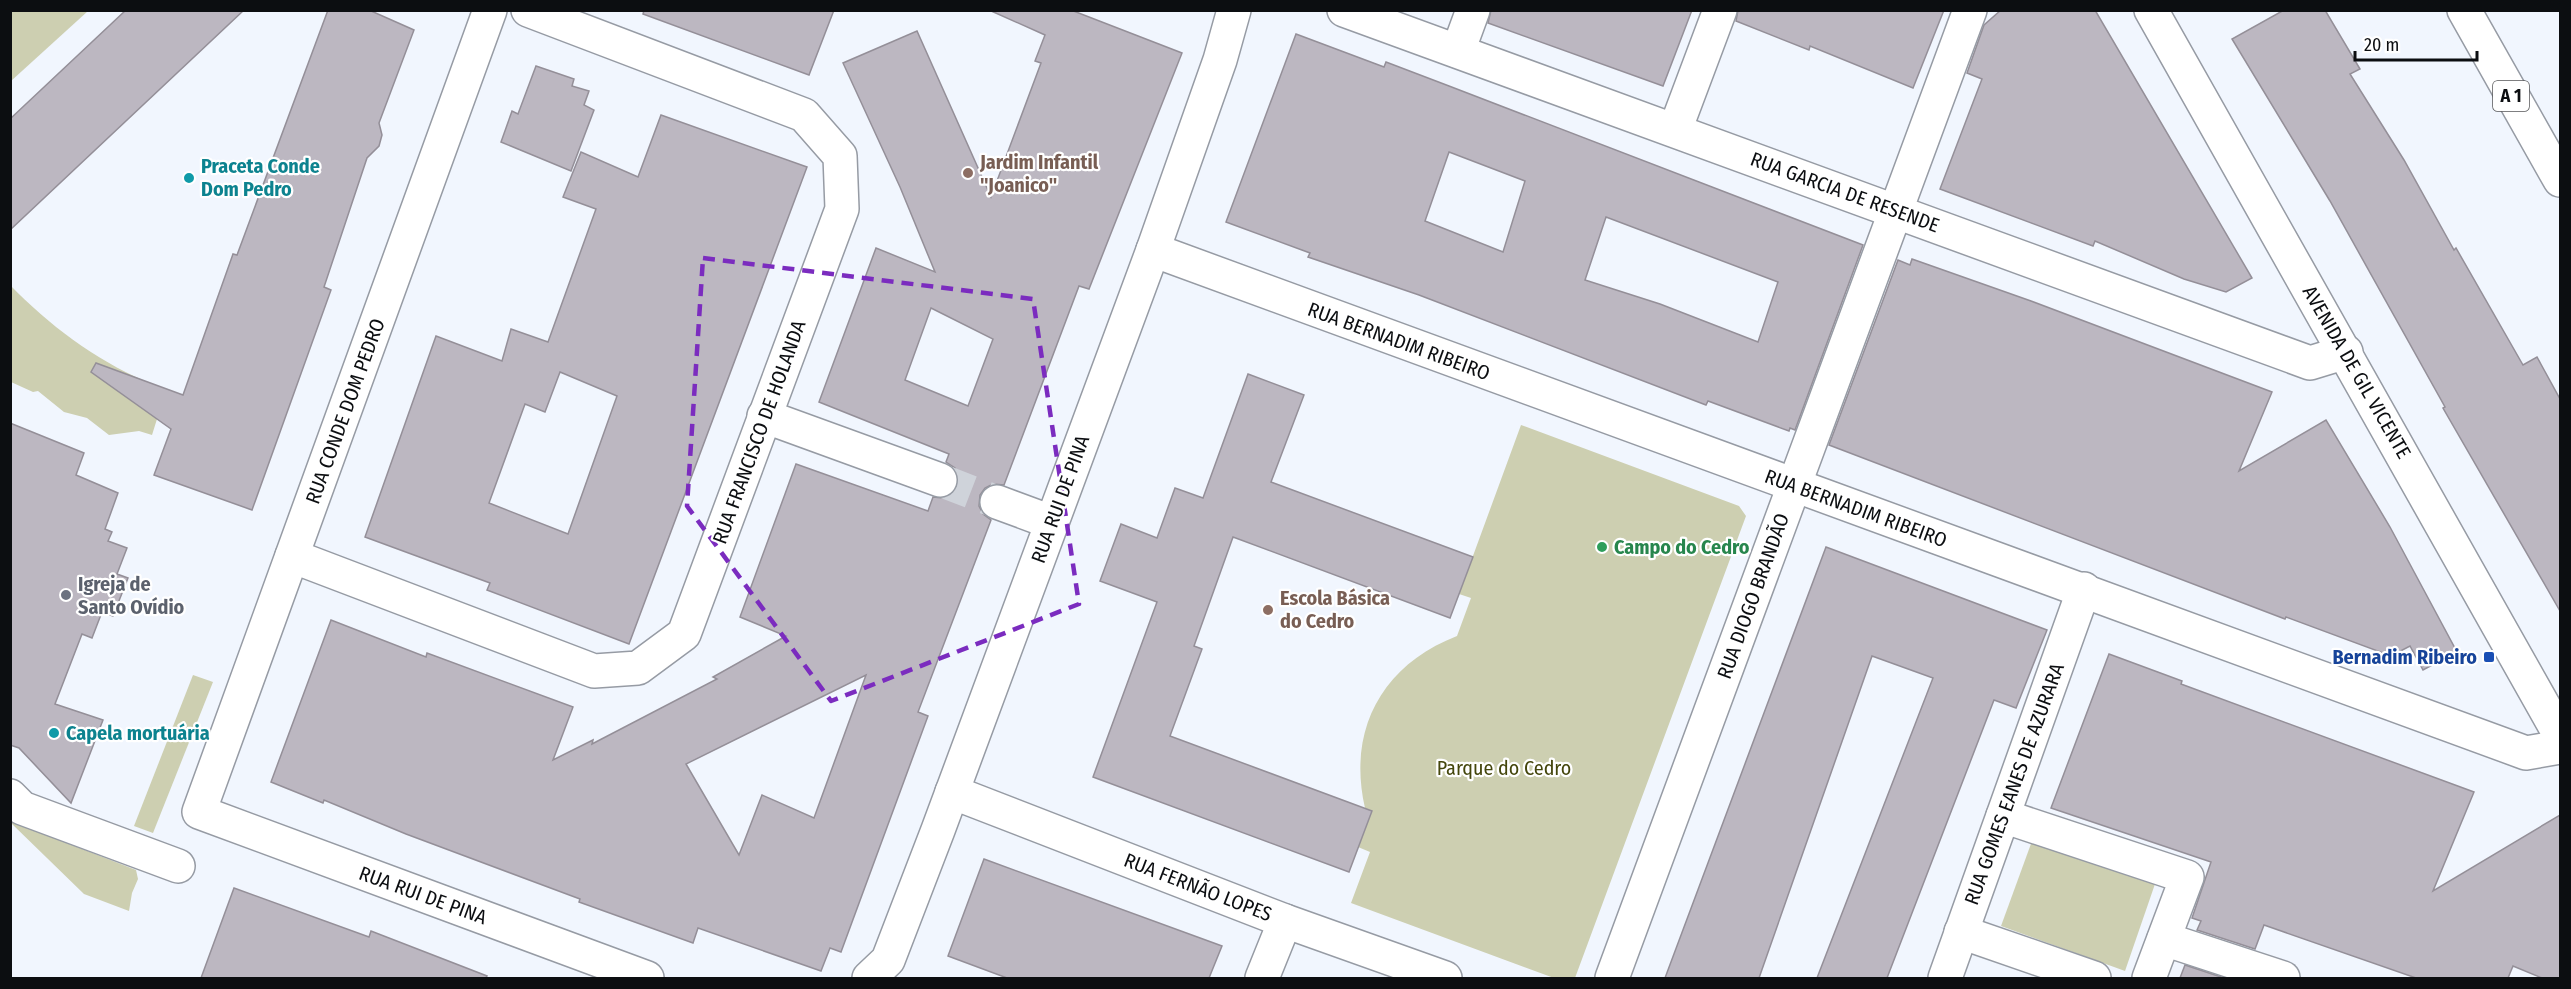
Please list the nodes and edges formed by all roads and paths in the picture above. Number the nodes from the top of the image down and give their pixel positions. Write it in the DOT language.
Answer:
graph roads {
  1 [pos="490,10"];
  2 [pos="528,10"];
  3 [pos="1234,10"];
  4 [pos="1344,10"];
  5 [pos="1473,10"];
  6 [pos="1720,10"];
  7 [pos="1970,10"];
  8 [pos="2151,10"];
  9 [pos="2464,10"];
  10 [pos="1458,51"];
  11 [pos="1675,130"];
  12 [pos="2560,180"];
  13 [pos="1895,210"];
  14 [pos="1153,250"];
  15 [pos="2346,351"];
  16 [pos="764,416"];
  17 [pos="940,480"];
  18 [pos="1794,485"];
  19 [pos="998,502"];
  20 [pos="1051,522"];
  21 [pos="292,556"];
  22 [pos="2084,589"];
  23 [pos="2560,735"];
  24 [pos="2560,747"];
  25 [pos="952,792"];
  26 [pos="10,796"];
  27 [pos="199,812"];
  28 [pos="2003,816"];
  29 [pos="178,866"];
  30 [pos="1285,921"];
  31 [pos="1961,932"];
  32 [pos="2164,939"];
  33 [pos="646,978"];
  34 [pos="869,978"];
  35 [pos="1262,978"];
  36 [pos="1445,978"];
  37 [pos="1612,978"];
  38 [pos="1944,978"];
  39 [pos="2094,978"];
  40 [pos="2149,978"];
  41 [pos="2283,978"];
  1 -- 21 [label="main road, RUA CONDE DOM PEDRO"];
  2 -- 16 [label="main road, RUA FRANCISCO DE HOLANDA"];
  3 -- 14 [label="main road, RUA RUI DE PINA"];
  4 -- 10 [label="main road, RUA GARCIA DE RESENDE"];
  5 -- 10 [label="main road"];
  6 -- 11 [label="main road"];
  7 -- 13 [label="main road, RUA DIOGO BRANDÃO"];
  8 -- 15 [label="main road, AVENIDA DE GIL VICENTE"];
  9 -- 12 [label="main road, A 1"];
  10 -- 11 [label="main road, RUA GARCIA DE RESENDE"];
  11 -- 13 [label="main road, RUA GARCIA DE RESENDE"];
  13 -- 15 [label="main road, RUA GARCIA DE RESENDE"];
  13 -- 18 [label="main road, RUA DIOGO BRANDÃO"];
  14 -- 18 [label="main road, RUA BERNADIM RIBEIRO"];
  14 -- 20 [label="main road, RUA RUI DE PINA"];
  15 -- 23 [label="main road, AVENIDA DE GIL VICENTE"];
  16 -- 17 [label="main road"];
  16 -- 21 [label="main road, RUA FRANCISCO DE HOLANDA"];
  18 -- 22 [label="main road, RUA BERNADIM RIBEIRO"];
  18 -- 37 [label="main road, RUA DIOGO BRANDÃO"];
  19 -- 20 [label="main road"];
  20 -- 25 [label="main road, RUA RUI DE PINA"];
  21 -- 27 [label="main road, RUA CONDE DOM PEDRO"];
  22 -- 24 [label="main road, RUA BERNADIM RIBEIRO"];
  22 -- 28 [label="main road, RUA GOMES EANES DE AZURARA"];
  25 -- 30 [label="main road, RUA FERNÃO LOPES"];
  25 -- 34 [label="main road, RUA RUI DE PINA"];
  26 -- 29 [label="main road"];
  27 -- 33 [label="main road, RUA RUI DE PINA"];
  28 -- 31 [label="main road, RUA GOMES EANES DE AZURARA"];
  28 -- 32 [label="main road"];
  30 -- 35 [label="main road"];
  30 -- 36 [label="main road, RUA FERNÃO LOPES"];
  31 -- 38 [label="main road, RUA GOMES EANES DE AZURARA"];
  31 -- 39 [label="main road"];
  32 -- 40 [label="main road"];
  32 -- 41 [label="main road"];
}
